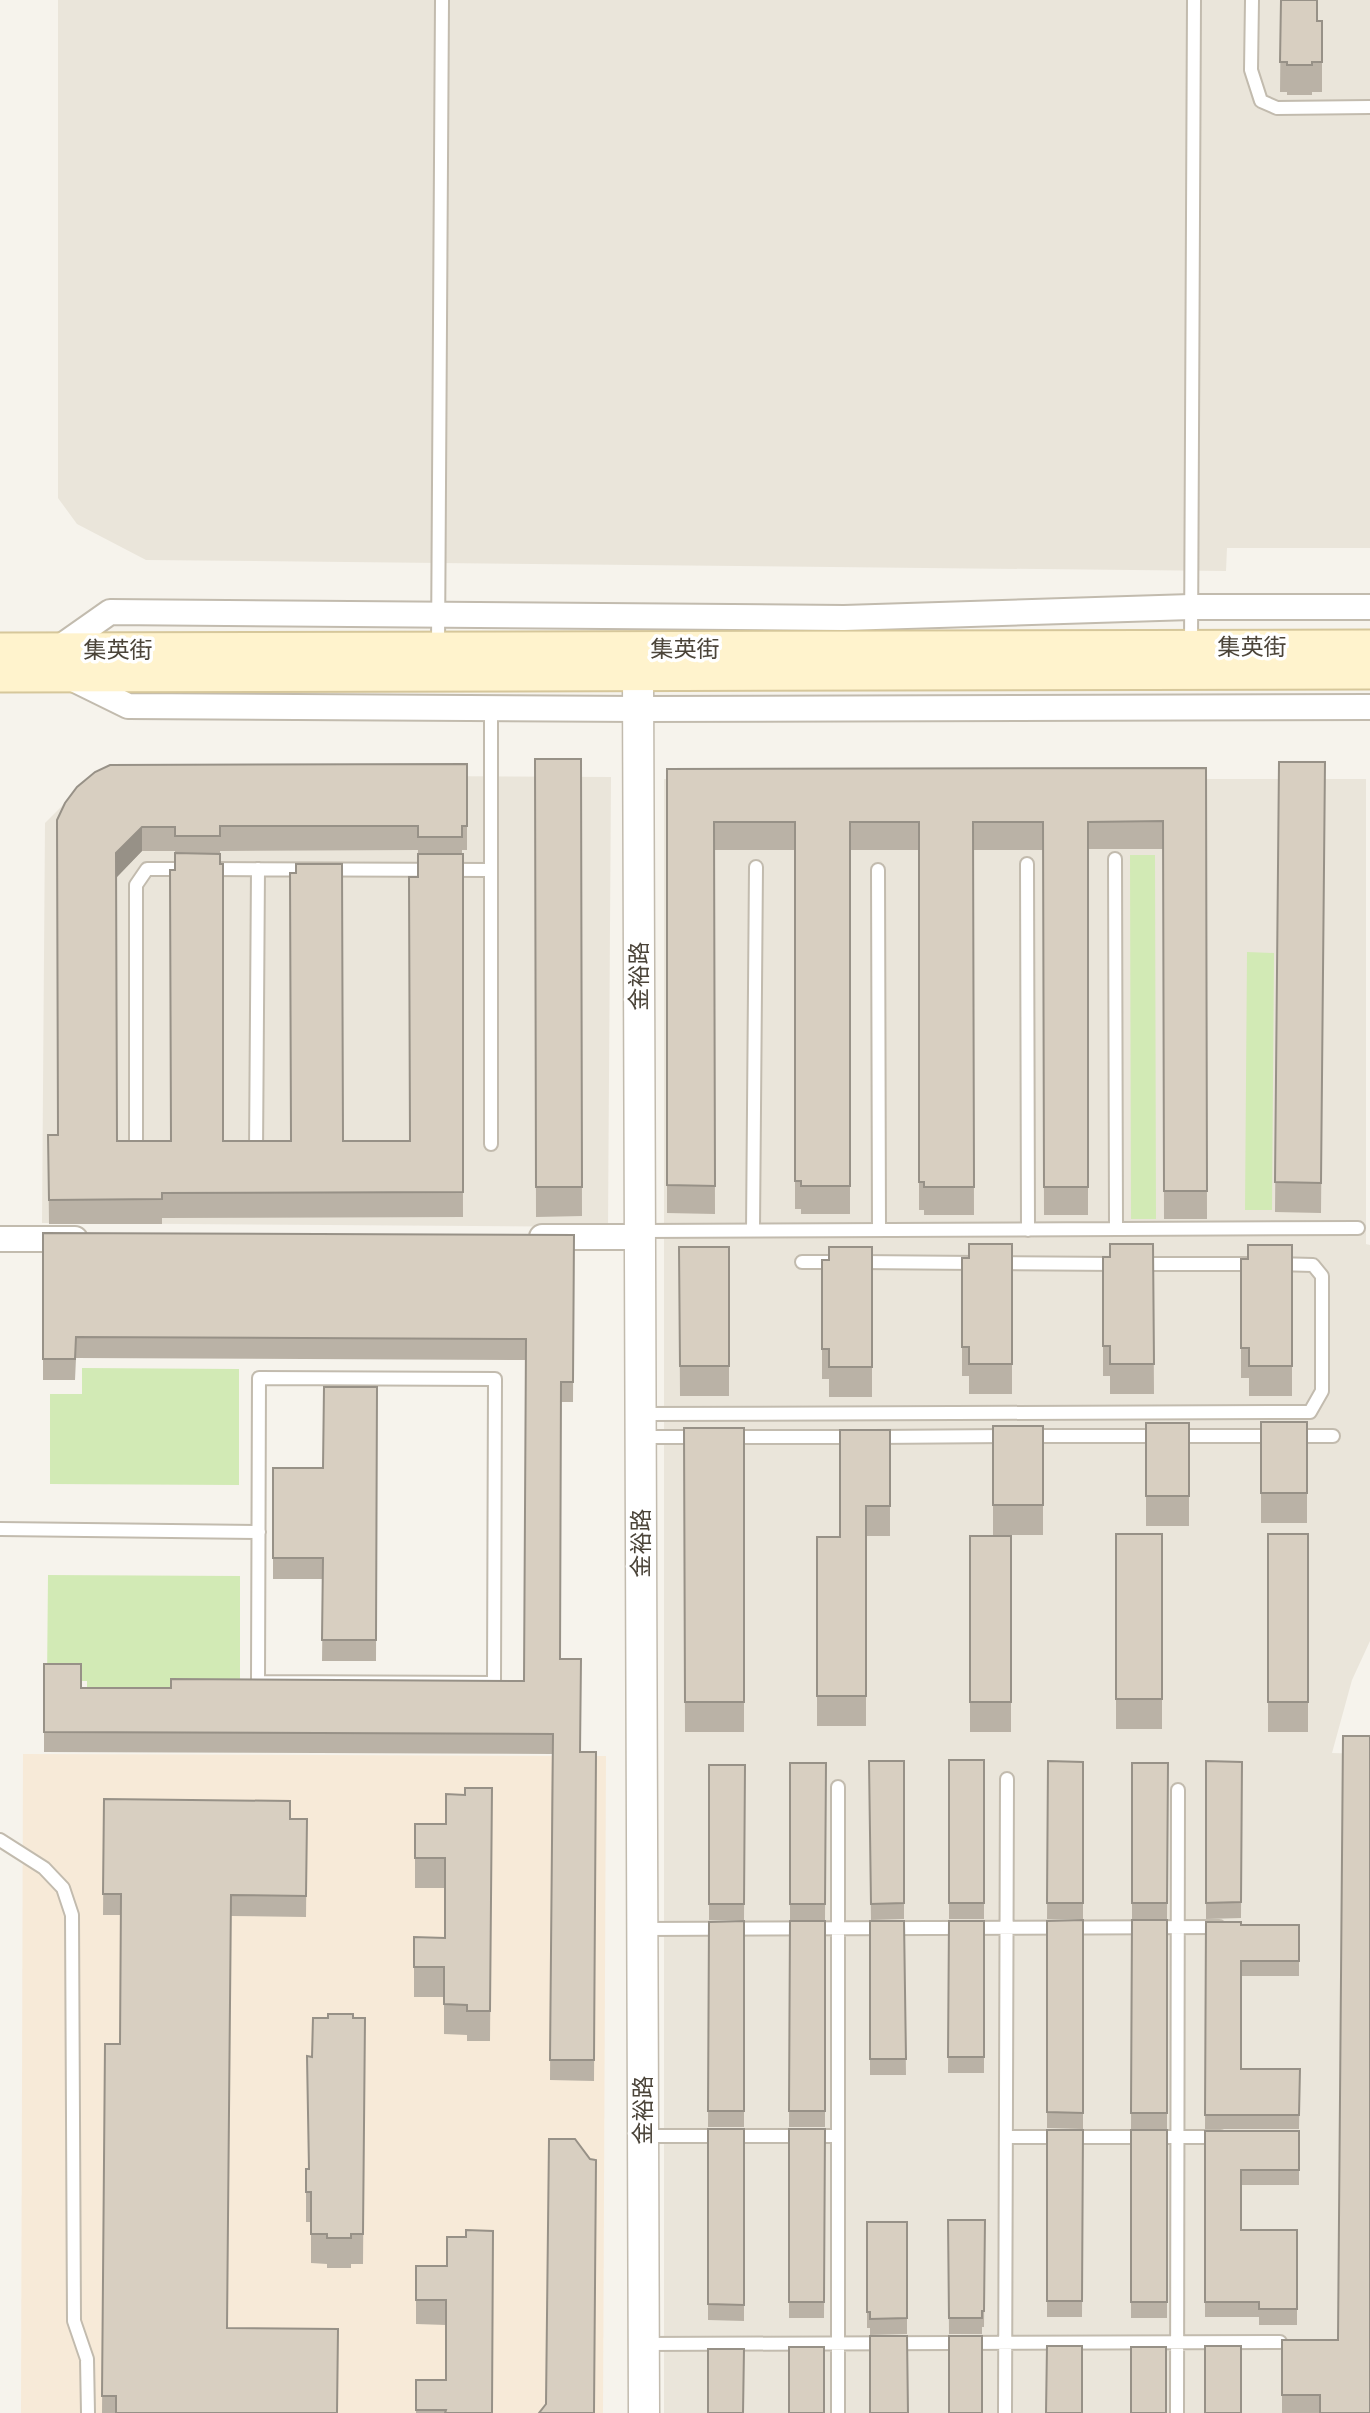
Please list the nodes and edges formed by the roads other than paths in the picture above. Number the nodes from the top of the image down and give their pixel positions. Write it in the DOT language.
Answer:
graph roads {
  1 [pos="442,0"];
  2 [pos="1194,0"];
  3 [pos="1252,0"];
  4 [pos="1370,107"];
  5 [pos="1191,607"];
  6 [pos="1370,607"];
  7 [pos="438,615"];
  8 [pos="1370,647"];
  9 [pos="1191,648"];
  10 [pos="438,649"];
  11 [pos="0,650"];
  12 [pos="61,662"];
  13 [pos="1370,672"];
  14 [pos="638,674"];
  15 [pos="0,675"];
  16 [pos="491,708"];
  17 [pos="1370,708"];
  18 [pos="638,709"];
  19 [pos="1115,859"];
  20 [pos="1027,864"];
  21 [pos="756,867"];
  22 [pos="258,869"];
  23 [pos="491,870"];
  24 [pos="878,870"];
  25 [pos="136,1142"];
  26 [pos="491,1144"];
  27 [pos="256,1153"];
  28 [pos="1357,1228"];
  29 [pos="753,1230"];
  30 [pos="879,1230"];
  31 [pos="1028,1230"];
  32 [pos="1116,1230"];
  33 [pos="639,1234"];
  34 [pos="514,1237"];
  35 [pos="0,1239"];
  36 [pos="97,1239"];
  37 [pos="802,1262"];
  38 [pos="640,1425"];
  39 [pos="1333,1436"];
  40 [pos="0,1529"];
  41 [pos="259,1532"];
  42 [pos="1007,1779"];
  43 [pos="838,1787"];
  44 [pos="1178,1790"];
  45 [pos="0,1840"];
  46 [pos="1178,1927"];
  47 [pos="1232,1927"];
  48 [pos="838,1928"];
  49 [pos="1006,1928"];
  50 [pos="642,1929"];
  51 [pos="643,2136"];
  52 [pos="838,2136"];
  53 [pos="1006,2137"];
  54 [pos="1177,2137"];
  55 [pos="1232,2137"];
  56 [pos="1177,2342"];
  57 [pos="1280,2342"];
  58 [pos="838,2343"];
  59 [pos="1005,2343"];
  60 [pos="643,2344"];
  61 [pos="88,2413"];
  62 [pos="643,2413"];
  63 [pos="838,2413"];
  64 [pos="1005,2413"];
  65 [pos="1177,2413"];
  1 -- 7 [label="lane"];
  2 -- 5 [label="lane"];
  3 -- 4 [label="lane"];
  5 -- 6 [label="street"];
  5 -- 7 [label="street"];
  5 -- 9 [label="lane"];
  7 -- 10 [label="lane"];
  7 -- 12 [label="street"];
  8 -- 9 [label="main road, 集英街"];
  9 -- 10 [label="main road, 集英街"];
  10 -- 12 [label="main road, 集英街"];
  11 -- 12 [label="main road, 集英街"];
  12 -- 14 [label="main road, 集英街"];
  12 -- 15 [label="main road, 集英街"];
  12 -- 16 [label="street"];
  13 -- 14 [label="main road, 集英街"];
  14 -- 18 [label="street, 金裕路"];
  16 -- 18 [label="street"];
  16 -- 23 [label="lane"];
  17 -- 18 [label="street"];
  18 -- 33 [label="street, 金裕路"];
  19 -- 32 [label="lane"];
  20 -- 31 [label="lane"];
  21 -- 29 [label="lane"];
  22 -- 23 [label="lane"];
  22 -- 25 [label="lane"];
  22 -- 27 [label="lane"];
  23 -- 26 [label="lane"];
  24 -- 30 [label="lane"];
  28 -- 32 [label="lane"];
  29 -- 30 [label="lane"];
  29 -- 33 [label="lane"];
  30 -- 31 [label="lane"];
  31 -- 32 [label="lane"];
  33 -- 34 [label="street"];
  33 -- 38 [label="street, 金裕路"];
  35 -- 36 [label="street"];
  37 -- 38 [label="lane"];
  38 -- 39 [label="lane"];
  38 -- 50 [label="street, 金裕路"];
  40 -- 41 [label="lane"];
  41 -- 41 [label="lane"];
  42 -- 49 [label="lane"];
  43 -- 48 [label="lane"];
  44 -- 46 [label="lane"];
  45 -- 61 [label="lane"];
  46 -- 47 [label="lane"];
  46 -- 49 [label="lane"];
  46 -- 54 [label="lane"];
  48 -- 49 [label="lane"];
  48 -- 50 [label="lane"];
  48 -- 52 [label="lane"];
  49 -- 53 [label="lane"];
  50 -- 51 [label="street, 金裕路"];
  51 -- 52 [label="lane"];
  51 -- 60 [label="street, 金裕路"];
  52 -- 58 [label="lane"];
  53 -- 54 [label="lane"];
  53 -- 59 [label="lane"];
  54 -- 55 [label="lane"];
  54 -- 56 [label="lane"];
  56 -- 57 [label="lane"];
  56 -- 59 [label="lane"];
  56 -- 65 [label="lane"];
  58 -- 59 [label="lane"];
  58 -- 60 [label="lane"];
  58 -- 63 [label="lane"];
  59 -- 64 [label="lane"];
  60 -- 62 [label="street, 金裕路"];
}
